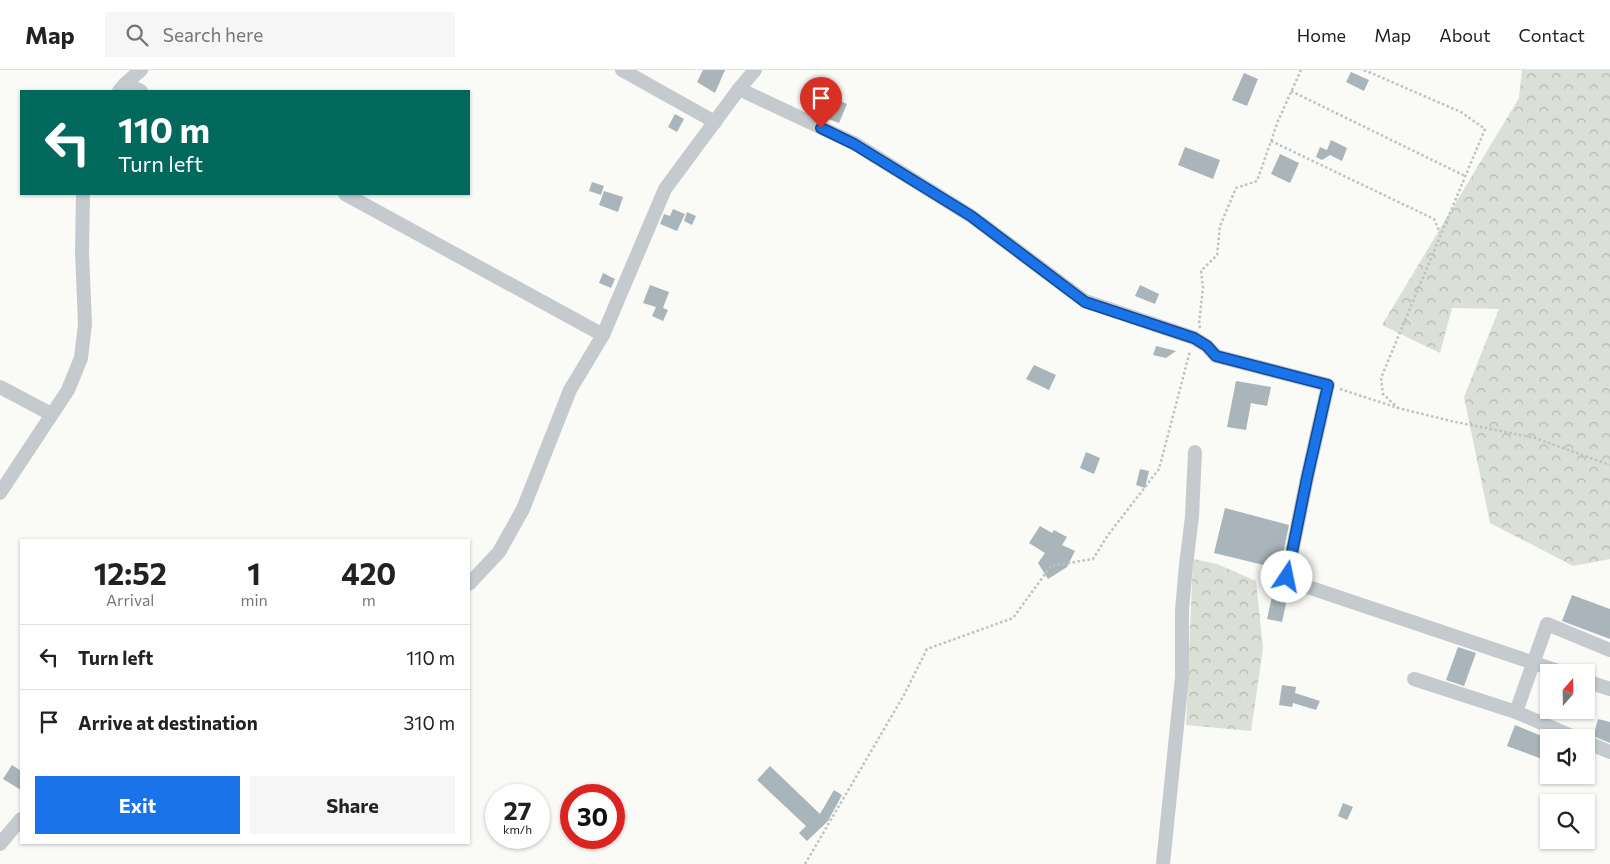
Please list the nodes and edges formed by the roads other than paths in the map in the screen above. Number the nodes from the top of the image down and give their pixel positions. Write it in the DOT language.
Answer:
graph roads {
  1 [pos="141,70"];
  2 [pos="622,70"];
  3 [pos="755,70"];
  4 [pos="122,88"];
  5 [pos="739,89"];
  6 [pos="135,90"];
  7 [pos="715,122"];
  8 [pos="83,195"];
  9 [pos="347,195"];
  10 [pos="603,335"];
  11 [pos="0,387"];
  12 [pos="51,414"];
  13 [pos="1195,452"];
  14 [pos="0,493"];
  15 [pos="470,583"];
  16 [pos="1610,650"];
  17 [pos="1533,663"];
  18 [pos="1540,665"];
  19 [pos="1414,679"];
  20 [pos="1595,684"];
  21 [pos="1610,689"];
  22 [pos="1516,712"];
  23 [pos="1555,729"];
  24 [pos="1595,746"];
  25 [pos="1610,752"];
  26 [pos="20,820"];
  27 [pos="0,844"];
  28 [pos="1163,864"];
  1 -- 4 [label="street"];
  2 -- 7 [label="street"];
  3 -- 5 [label="street"];
  4 -- 6 [label="street"];
  5 -- 7 [label="street"];
  5 -- 17 [label="street"];
  7 -- 10 [label="street"];
  8 -- 12 [label="street"];
  9 -- 10 [label="street"];
  10 -- 15 [label="street"];
  11 -- 12 [label="street"];
  12 -- 14 [label="street"];
  13 -- 28 [label="street"];
  16 -- 17 [label="street"];
  17 -- 18 [label="street"];
  17 -- 22 [label="street"];
  19 -- 22 [label="street"];
  20 -- 21 [label="street"];
  22 -- 23 [label="street"];
  24 -- 25 [label="street"];
  26 -- 27 [label="street"];
}
